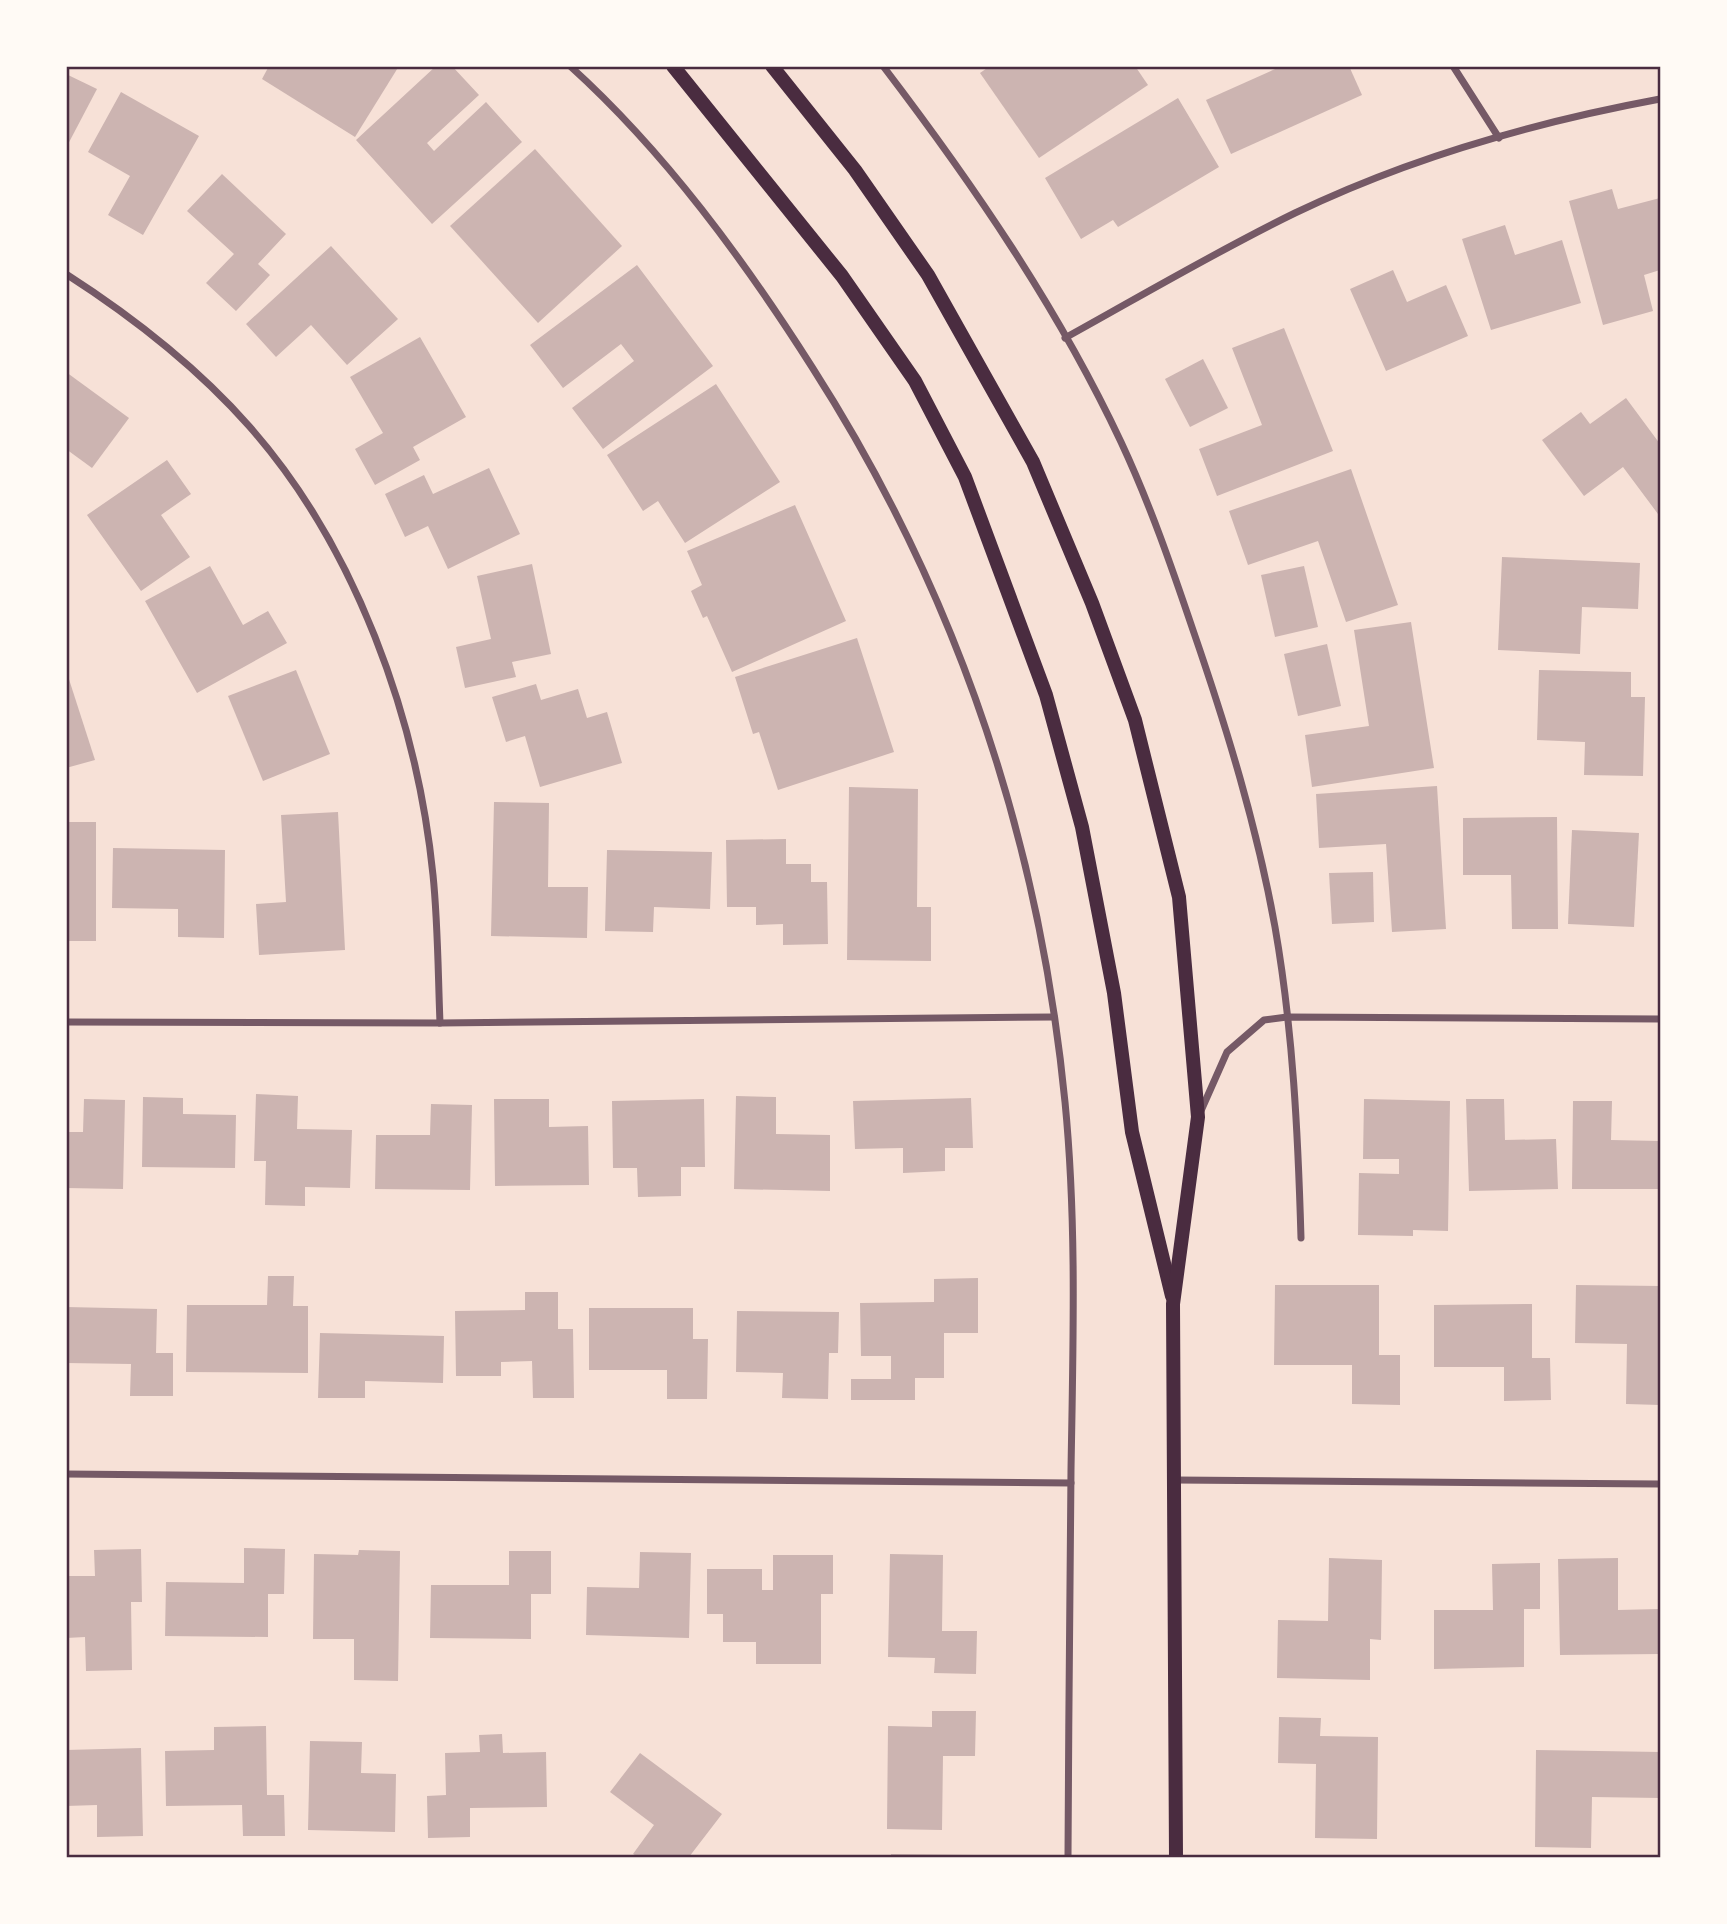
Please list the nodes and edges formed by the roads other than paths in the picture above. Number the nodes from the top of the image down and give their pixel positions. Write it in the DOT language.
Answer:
graph roads {
  1 [pos="570,66"];
  2 [pos="673,66"];
  3 [pos="772,66"];
  4 [pos="883,66"];
  5 [pos="1453,66"];
  6 [pos="1661,99"];
  7 [pos="1499,138"];
  8 [pos="66,274"];
  9 [pos="1065,338"];
  10 [pos="1054,1017"];
  11 [pos="1287,1017"];
  12 [pos="1661,1019"];
  13 [pos="66,1022"];
  14 [pos="440,1023"];
  15 [pos="1198,1117"];
  16 [pos="1301,1238"];
  17 [pos="1173,1304"];
  18 [pos="66,1474"];
  19 [pos="1174,1480"];
  20 [pos="1071,1483"];
  21 [pos="1661,1484"];
  22 [pos="1068,1857"];
  23 [pos="1176,1857"];
  1 -- 10 [label="street"];
  2 -- 17 [label="main road"];
  3 -- 15 [label="main road"];
  4 -- 9 [label="street"];
  5 -- 7 [label="street"];
  6 -- 7 [label="street"];
  7 -- 9 [label="street"];
  8 -- 14 [label="street"];
  9 -- 11 [label="street"];
  10 -- 14 [label="street"];
  10 -- 20 [label="street"];
  11 -- 12 [label="street"];
  11 -- 15 [label="street"];
  11 -- 16 [label="street"];
  13 -- 14 [label="street"];
  15 -- 17 [label="main road"];
  17 -- 19 [label="main road"];
  18 -- 20 [label="street"];
  19 -- 21 [label="street"];
  19 -- 23 [label="main road"];
  20 -- 22 [label="street"];
}
